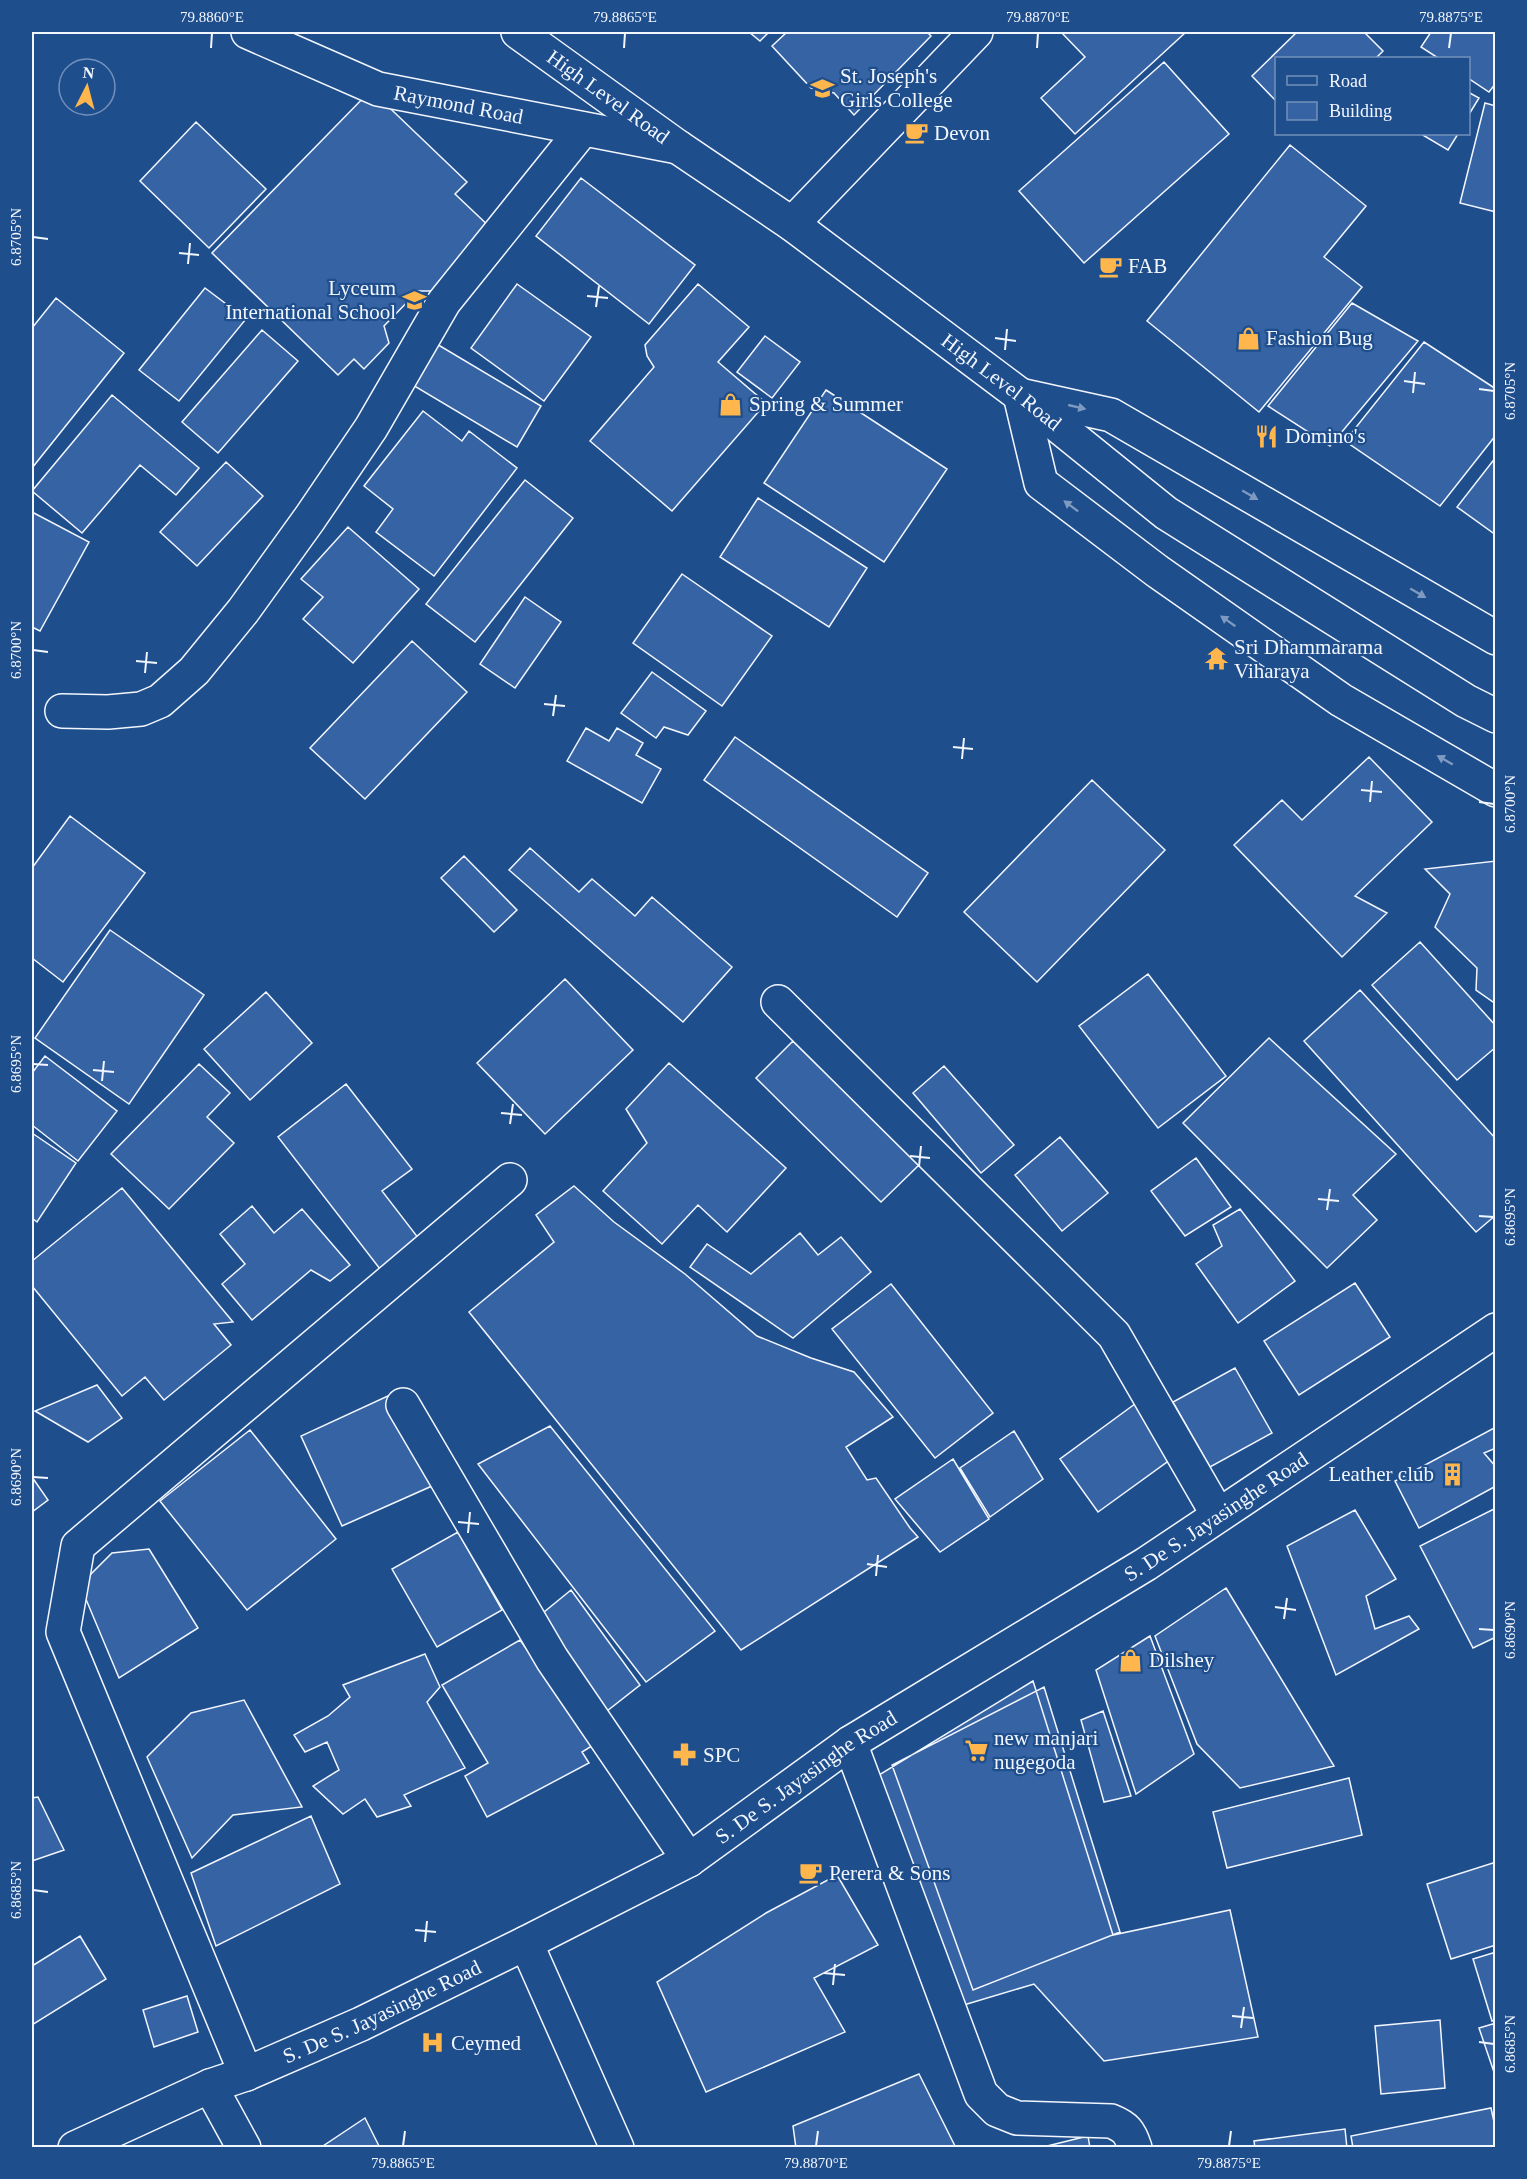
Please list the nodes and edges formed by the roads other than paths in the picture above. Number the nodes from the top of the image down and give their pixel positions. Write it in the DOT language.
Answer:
graph roads {
  1 [pos="248,32"];
  2 [pos="518,32"];
  3 [pos="976,32"];
  4 [pos="583,129"];
  5 [pos="678,147"];
  6 [pos="792,224"];
  7 [pos="1020,395"];
  8 [pos="1496,638"];
  9 [pos="62,711"];
  10 [pos="1496,716"];
  11 [pos="1496,790"];
  12 [pos="778,1002"];
  13 [pos="510,1180"];
  14 [pos="1496,1330"];
  15 [pos="403,1405"];
  16 [pos="1218,1515"];
  17 [pos="850,1743"];
  18 [pos="689,1860"];
  19 [pos="526,1944"];
  20 [pos="246,2074"];
  21 [pos="210,2086"];
  22 [pos="75,2148"];
  23 [pos="244,2148"];
  24 [pos="617,2148"];
  25 [pos="1134,2148"];
  1 -- 4 [label="main road, Raymond Road"];
  2 -- 5 [label="main road, High Level Road"];
  3 -- 6 [label="main road"];
  4 -- 5 [label="main road, Raymond Road"];
  4 -- 9 [label="main road"];
  5 -- 6 [label="main road, High Level Road"];
  6 -- 7 [label="main road, High Level Road"];
  7 -- 8 [label="main road, one-way"];
  7 -- 10 [label="main road, High Level Road"];
  11 -- 7 [label="main road, one-way"];
  12 -- 16 [label="main road"];
  13 -- 20 [label="main road"];
  14 -- 16 [label="main road, S. De S. Jayasinghe Road"];
  15 -- 18 [label="main road"];
  16 -- 17 [label="main road, S. De S. Jayasinghe Road"];
  17 -- 18 [label="main road, S. De S. Jayasinghe Road"];
  17 -- 25 [label="main road"];
  18 -- 19 [label="main road, S. De S. Jayasinghe Road"];
  19 -- 20 [label="main road, S. De S. Jayasinghe Road"];
  19 -- 24 [label="main road"];
  20 -- 21 [label="main road, S. De S. Jayasinghe Road"];
  21 -- 22 [label="main road, S. De S. Jayasinghe Road"];
  21 -- 23 [label="main road"];
}
